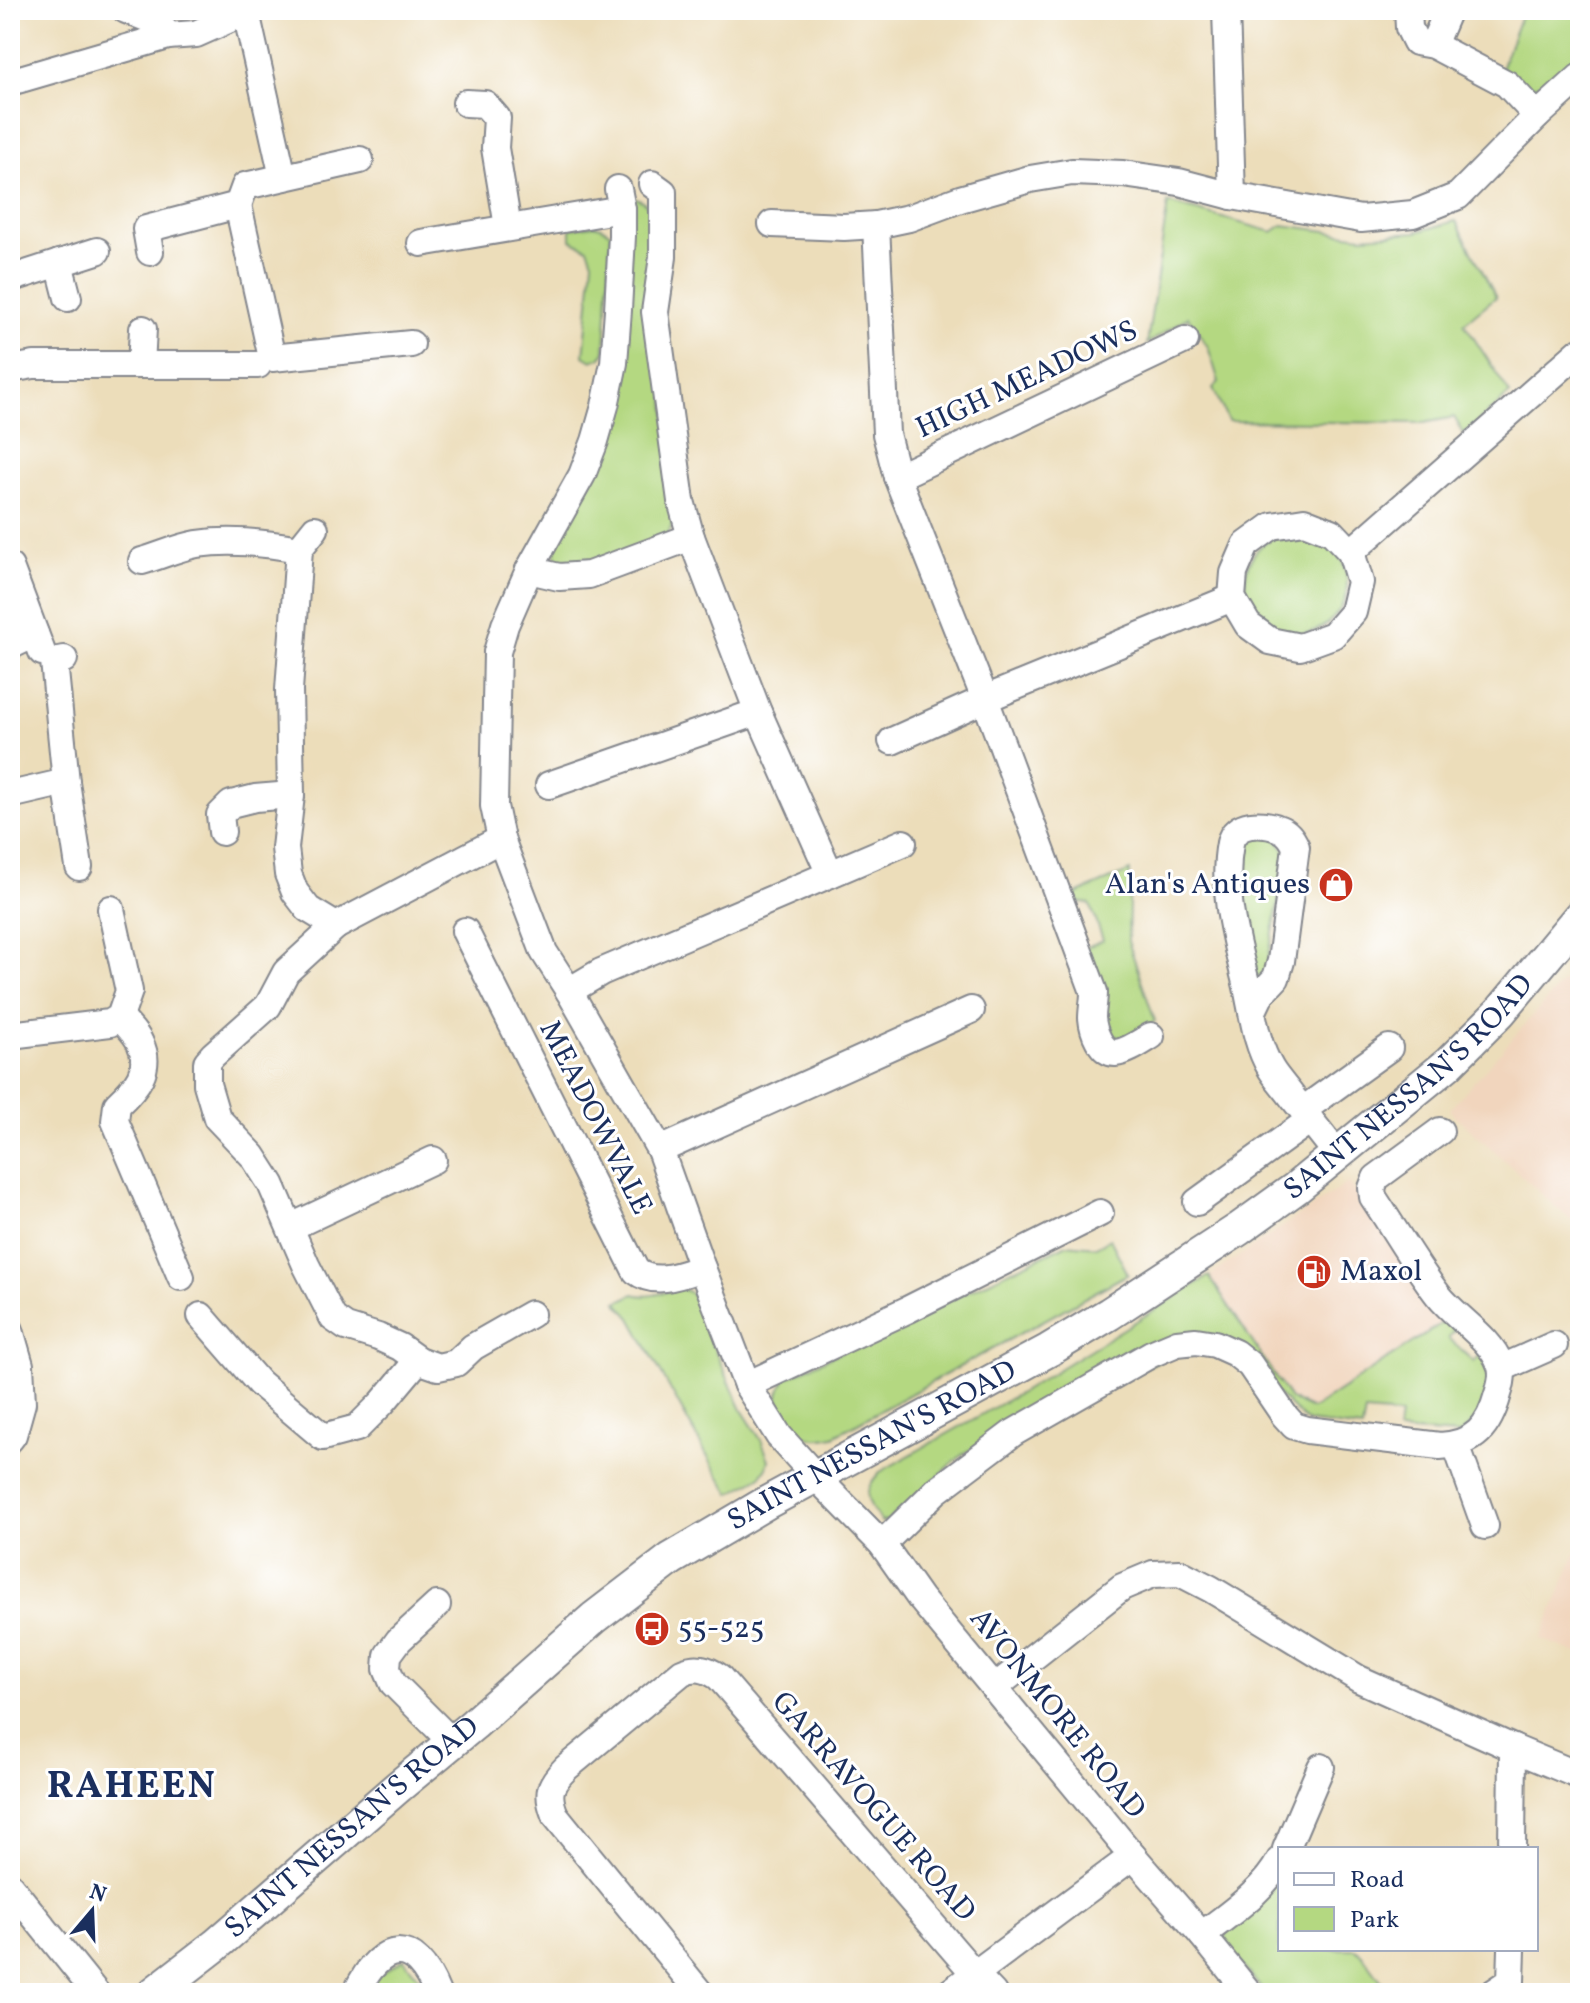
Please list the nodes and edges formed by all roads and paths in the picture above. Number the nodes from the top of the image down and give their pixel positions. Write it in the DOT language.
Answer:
graph roads {
  1 [pos="126,10"];
  2 [pos="1226,10"];
  3 [pos="1408,10"];
  4 [pos="1448,10"];
  5 [pos="248,11"];
  6 [pos="168,36"];
  7 [pos="1433,45"];
  8 [pos="1580,77"];
  9 [pos="17,80"];
  10 [pos="466,103"];
  11 [pos="1537,116"];
  12 [pos="360,160"];
  13 [pos="283,177"];
  14 [pos="652,184"];
  15 [pos="1232,196"];
  16 [pos="238,205"];
  17 [pos="772,224"];
  18 [pos="876,225"];
  19 [pos="508,227"];
  20 [pos="421,243"];
  21 [pos="97,251"];
  22 [pos="150,252"];
  23 [pos="59,263"];
  24 [pos="10,279"];
  25 [pos="68,298"];
  26 [pos="143,329"];
  27 [pos="1185,340"];
  28 [pos="411,344"];
  29 [pos="1580,351"];
  30 [pos="141,365"];
  31 [pos="258,365"];
  32 [pos="10,369"];
  33 [pos="897,477"];
  34 [pos="691,537"];
  35 [pos="1351,552"];
  36 [pos="142,561"];
  37 [pos="10,567"];
  38 [pos="529,570"];
  39 [pos="1232,598"];
  40 [pos="10,646"];
  41 [pos="47,649"];
  42 [pos="985,699"];
  43 [pos="758,712"];
  44 [pos="892,741"];
  45 [pos="66,782"];
  46 [pos="549,785"];
  47 [pos="10,795"];
  48 [pos="291,795"];
  49 [pos="222,832"];
  50 [pos="501,839"];
  51 [pos="903,843"];
  52 [pos="79,867"];
  53 [pos="830,874"];
  54 [pos="111,909"];
  55 [pos="1580,916"];
  56 [pos="336,926"];
  57 [pos="465,931"];
  58 [pos="569,991"];
  59 [pos="971,1010"];
  60 [pos="1252,1013"];
  61 [pos="120,1017"];
  62 [pos="10,1035"];
  63 [pos="1151,1036"];
  64 [pos="1389,1048"];
  65 [pos="1306,1115"];
  66 [pos="1440,1131"];
  67 [pos="660,1150"];
  68 [pos="1338,1155"];
  69 [pos="433,1160"];
  70 [pos="1197,1202"];
  71 [pos="1100,1213"];
  72 [pos="291,1227"];
  73 [pos="702,1268"];
  74 [pos="181,1277"];
  75 [pos="531,1314"];
  76 [pos="201,1316"];
  77 [pos="10,1330"];
  78 [pos="1554,1345"];
  79 [pos="418,1360"];
  80 [pos="1502,1368"];
  81 [pos="747,1385"];
  82 [pos="10,1439"];
  83 [pos="1456,1445"];
  84 [pos="816,1477"];
  85 [pos="1485,1526"];
  86 [pos="882,1544"];
  87 [pos="437,1605"];
  88 [pos="994,1688"];
  89 [pos="452,1742"];
  90 [pos="1513,1748"];
  91 [pos="1321,1767"];
  92 [pos="1580,1776"];
  93 [pos="1287,1847"];
  94 [pos="1512,1847"];
  95 [pos="1133,1856"];
  96 [pos="1278,1864"];
  97 [pos="10,1886"];
  98 [pos="1202,1935"];
  99 [pos="1512,1951"];
  100 [pos="974,1973"];
  101 [pos="1506,1989"];
  102 [pos="165,1990"];
  103 [pos="96,1993"];
  104 [pos="356,1993"];
  105 [pos="437,1993"];
  106 [pos="700,1993"];
  107 [pos="949,1993"];
  108 [pos="993,1993"];
  109 [pos="1249,1993"];
  1 -- 6 [label="street"];
  2 -- 15 [label="street"];
  3 -- 7 [label="street"];
  4 -- 7 [label="street"];
  5 -- 6 [label="street"];
  5 -- 13 [label="street"];
  6 -- 9 [label="street"];
  7 -- 11 [label="street"];
  8 -- 11 [label="street"];
  10 -- 19 [label="street"];
  11 -- 15 [label="street"];
  12 -- 13 [label="street"];
  13 -- 16 [label="street"];
  14 -- 34 [label="street"];
  15 -- 18 [label="street"];
  16 -- 22 [label="street"];
  16 -- 28 [label="street"];
  17 -- 18 [label="street"];
  18 -- 33 [label="street, HIGH MEADOWS"];
  19 -- 20 [label="street, MEADOWVALE"];
  19 -- 38 [label="street, MEADOWVALE"];
  21 -- 23 [label="street"];
  23 -- 24 [label="street"];
  23 -- 25 [label="street"];
  26 -- 30 [label="street"];
  27 -- 33 [label="street, HIGH MEADOWS"];
  29 -- 35 [label="street"];
  30 -- 31 [label="street"];
  30 -- 32 [label="street"];
  33 -- 42 [label="street, HIGH MEADOWS"];
  34 -- 38 [label="street"];
  34 -- 43 [label="street"];
  35 -- 39 [label="street"];
  35 -- 39 [label="street"];
  36 -- 48 [label="street"];
  37 -- 41 [label="street"];
  38 -- 50 [label="street, MEADOWVALE"];
  39 -- 42 [label="street"];
  40 -- 41 [label="street"];
  41 -- 45 [label="street"];
  42 -- 44 [label="street"];
  42 -- 63 [label="street, HIGH MEADOWS"];
  43 -- 46 [label="street"];
  43 -- 53 [label="street"];
  45 -- 47 [label="street"];
  45 -- 52 [label="street"];
  48 -- 49 [label="street"];
  48 -- 56 [label="street"];
  50 -- 56 [label="street"];
  50 -- 58 [label="street, MEADOWVALE"];
  51 -- 53 [label="street, MEADOWVALE"];
  53 -- 58 [label="street, MEADOWVALE"];
  54 -- 61 [label="street"];
  55 -- 68 [label="main road, SAINT NESSAN'S ROAD"];
  56 -- 72 [label="street"];
  57 -- 73 [label="street, MEADOWVALE"];
  58 -- 67 [label="street, MEADOWVALE"];
  59 -- 67 [label="street, MEADOWVALE"];
  60 -- 60 [label="street"];
  60 -- 65 [label="street"];
  61 -- 62 [label="street"];
  61 -- 74 [label="street"];
  64 -- 65 [label="street"];
  65 -- 68 [label="street"];
  65 -- 70 [label="street"];
  66 -- 80 [label="street"];
  67 -- 73 [label="street, MEADOWVALE"];
  68 -- 84 [label="main road, SAINT NESSAN'S ROAD"];
  69 -- 72 [label="street"];
  71 -- 81 [label="street"];
  72 -- 79 [label="street"];
  73 -- 81 [label="street, MEADOWVALE"];
  75 -- 79 [label="street"];
  76 -- 79 [label="street"];
  77 -- 82 [label="street"];
  78 -- 80 [label="street"];
  80 -- 83 [label="street"];
  81 -- 84 [label="street, MEADOWVALE"];
  83 -- 85 [label="street"];
  83 -- 86 [label="street"];
  84 -- 86 [label="street, AVONMORE ROAD"];
  84 -- 89 [label="main road, SAINT NESSAN'S ROAD"];
  86 -- 88 [label="street, AVONMORE ROAD"];
  87 -- 89 [label="street"];
  88 -- 90 [label="street"];
  88 -- 95 [label="street, AVONMORE ROAD"];
  89 -- 102 [label="main road, SAINT NESSAN'S ROAD"];
  90 -- 92 [label="street"];
  90 -- 94 [label="street"];
  91 -- 93 [label="street"];
  95 -- 98 [label="street, AVONMORE ROAD"];
  95 -- 100 [label="street"];
  96 -- 98 [label="street"];
  97 -- 103 [label="street"];
  98 -- 109 [label="street, AVONMORE ROAD"];
  99 -- 101 [label="street"];
  100 -- 106 [label="street, GARRAVOGUE ROAD"];
  100 -- 107 [label="street"];
  100 -- 108 [label="street, GARRAVOGUE ROAD"];
  104 -- 105 [label="street"];
}
